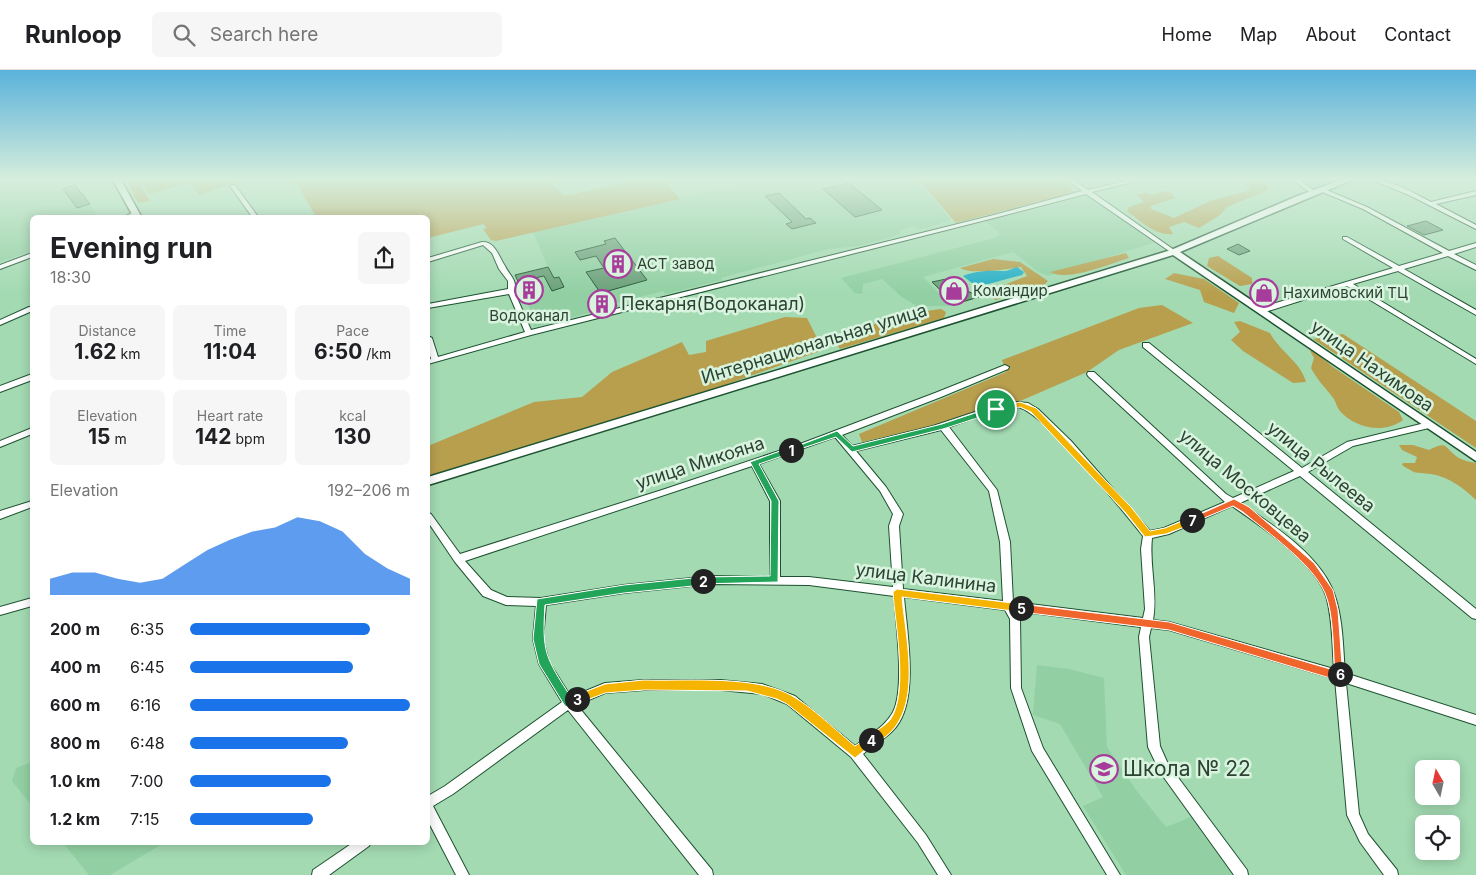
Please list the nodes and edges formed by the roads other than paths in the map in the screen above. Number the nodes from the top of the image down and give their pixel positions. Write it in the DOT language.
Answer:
graph roads {
  1 [pos="990,218"];
  2 [pos="1124,218"];
  3 [pos="1255,218"];
  4 [pos="1383,218"];
  5 [pos="1457,218"];
  6 [pos="1476,227"];
  7 [pos="1344,238"];
  8 [pos="1476,245"];
  9 [pos="1174,252"];
  10 [pos="1448,253"];
  11 [pos="30,256"];
  12 [pos="430,259"];
  13 [pos="0,267"];
  14 [pos="1476,268"];
  15 [pos="1398,269"];
  16 [pos="1348,284"];
  17 [pos="511,291"];
  18 [pos="430,306"];
  19 [pos="1262,310"];
  20 [pos="30,311"];
  21 [pos="1476,313"];
  22 [pos="0,323"];
  23 [pos="529,333"];
  24 [pos="1146,344"];
  25 [pos="431,361"];
  26 [pos="1476,362"];
  27 [pos="1005,367"];
  28 [pos="1091,374"];
  29 [pos="30,378"];
  30 [pos="0,389"];
  31 [pos="1429,425"];
  32 [pos="943,426"];
  33 [pos="30,432"];
  34 [pos="837,434"];
  35 [pos="0,444"];
  36 [pos="852,449"];
  37 [pos="1476,457"];
  38 [pos="754,462"];
  39 [pos="1301,472"];
  40 [pos="430,480"];
  41 [pos="1234,502"];
  42 [pos="30,505"];
  43 [pos="0,515"];
  44 [pos="430,519"];
  45 [pos="1148,535"];
  46 [pos="458,559"];
  47 [pos="774,580"];
  48 [pos="897,592"];
  49 [pos="541,602"];
  50 [pos="30,603"];
  51 [pos="1008,606"];
  52 [pos="0,611"];
  53 [pos="1476,615"];
  54 [pos="1148,623"];
  55 [pos="1340,676"];
  56 [pos="569,702"];
  57 [pos="1476,720"];
  58 [pos="855,753"];
  59 [pos="430,801"];
  60 [pos="430,814"];
  61 [pos="360,845"];
  62 [pos="318,875"];
  63 [pos="463,875"];
  64 [pos="707,875"];
  65 [pos="945,875"];
  66 [pos="1114,875"];
  67 [pos="1242,875"];
  68 [pos="1392,875"];
  1 -- 23 [label="street"];
  2 -- 9 [label="street"];
  3 -- 9 [label="main road, Интернациональная улица"];
  4 -- 10 [label="street"];
  5 -- 6 [label="street"];
  7 -- 15 [label="street"];
  8 -- 10 [label="street"];
  9 -- 19 [label="main road, улица Нахимова"];
  9 -- 40 [label="main road, Интернациональная улица"];
  10 -- 14 [label="street"];
  10 -- 15 [label="street"];
  11 -- 13 [label="street"];
  12 -- 17 [label="street"];
  15 -- 16 [label="street"];
  15 -- 21 [label="street"];
  16 -- 19 [label="street"];
  16 -- 26 [label="street"];
  17 -- 18 [label="street"];
  17 -- 23 [label="street"];
  19 -- 31 [label="main road, улица Нахимова"];
  20 -- 22 [label="street"];
  23 -- 25 [label="street"];
  24 -- 39 [label="street, улица Рылеева"];
  27 -- 34 [label="street, улица Микояна"];
  28 -- 41 [label="street, улица Московцева"];
  29 -- 30 [label="street"];
  31 -- 37 [label="main road, улица Нахимова"];
  31 -- 39 [label="street"];
  32 -- 36 [label="street"];
  32 -- 45 [label="street"];
  32 -- 51 [label="street"];
  33 -- 35 [label="street"];
  34 -- 36 [label="street"];
  34 -- 38 [label="street, улица Микояна"];
  36 -- 48 [label="street"];
  38 -- 46 [label="street, улица Микояна"];
  38 -- 47 [label="street"];
  39 -- 41 [label="street"];
  39 -- 53 [label="street, улица Рылеева"];
  41 -- 45 [label="street"];
  41 -- 55 [label="street, улица Московцева"];
  42 -- 43 [label="street"];
  44 -- 46 [label="street, улица Калинина"];
  45 -- 54 [label="street"];
  46 -- 49 [label="street, улица Калинина"];
  47 -- 48 [label="street, улица Калинина"];
  47 -- 49 [label="street, улица Калинина"];
  48 -- 51 [label="street, улица Калинина"];
  48 -- 58 [label="street"];
  49 -- 56 [label="street"];
  50 -- 52 [label="street"];
  51 -- 54 [label="street, улица Калинина"];
  51 -- 66 [label="street"];
  54 -- 55 [label="street, улица Калинина"];
  54 -- 67 [label="street"];
  55 -- 57 [label="street, улица Калинина"];
  55 -- 68 [label="street, улица Московцева"];
  56 -- 58 [label="street"];
  56 -- 59 [label="street"];
  56 -- 64 [label="street"];
  58 -- 65 [label="street"];
  60 -- 63 [label="street"];
  61 -- 62 [label="street"];
}
